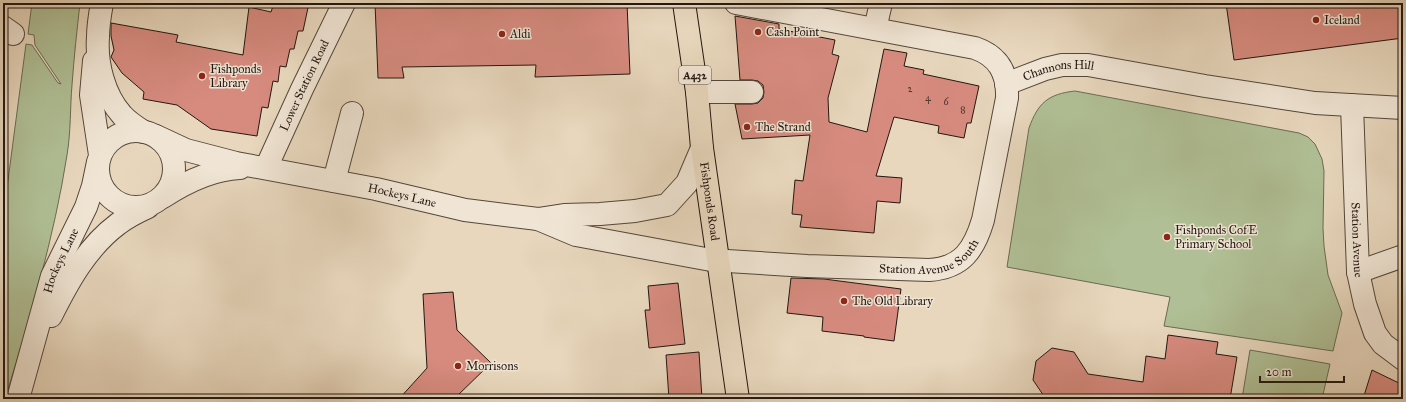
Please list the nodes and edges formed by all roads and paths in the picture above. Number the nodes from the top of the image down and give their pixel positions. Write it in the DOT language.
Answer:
graph roads {
  1 [pos="102,3"];
  2 [pos="344,3"];
  3 [pos="684,3"];
  4 [pos="736,3"];
  5 [pos="881,3"];
  6 [pos="875,29"];
  7 [pos="98,36"];
  8 [pos="1006,84"];
  9 [pos="697,92"];
  10 [pos="752,92"];
  11 [pos="1352,105"];
  12 [pos="1403,108"];
  13 [pos="352,113"];
  14 [pos="150,134"];
  15 [pos="702,148"];
  16 [pos="99,159"];
  17 [pos="266,168"];
  18 [pos="334,182"];
  19 [pos="156,201"];
  20 [pos="538,219"];
  21 [pos="1403,256"];
  22 [pos="719,261"];
  23 [pos="1358,272"];
  24 [pos="1403,359"];
  25 [pos="29,362"];
  26 [pos="18,399"];
  27 [pos="738,399"];
  1 -- 7 [label="street, Hockeys Lane"];
  2 -- 17 [label="street, Lower Station Road"];
  3 -- 9 [label="main road, Fishponds Road / A432"];
  4 -- 6 [label="street, Channons Hill"];
  5 -- 6 [label="street"];
  6 -- 8 [label="street, Channons Hill"];
  7 -- 14 [label="street, Hockeys Lane"];
  7 -- 16 [label="street"];
  8 -- 11 [label="street, Channons Hill"];
  8 -- 22 [label="street, Station Avenue South"];
  9 -- 10 [label="street"];
  9 -- 15 [label="main road, Fishponds Road / A432"];
  11 -- 12 [label="street, Channons Hill"];
  11 -- 23 [label="street, Station Avenue"];
  13 -- 18 [label="street"];
  14 -- 16 [label="street, Hockeys Lane"];
  14 -- 17 [label="street, Hockeys Lane"];
  14 -- 19 [label="street, Hockeys Lane"];
  15 -- 20 [label="street, Hockeys Lane"];
  15 -- 22 [label="main road, Fishponds Road / A432"];
  16 -- 19 [label="street, Hockeys Lane"];
  16 -- 25 [label="street, Hockeys Lane"];
  17 -- 18 [label="street, Hockeys Lane"];
  17 -- 19 [label="street, Hockeys Lane"];
  18 -- 20 [label="street, Hockeys Lane"];
  19 -- 25 [label="street, Hockeys Lane"];
  20 -- 22 [label="street, Hockeys Lane"];
  21 -- 23 [label="street"];
  22 -- 27 [label="main road, Fishponds Road / A432"];
  23 -- 24 [label="street, Station Avenue"];
  25 -- 26 [label="street, Hockeys Lane"];
}
